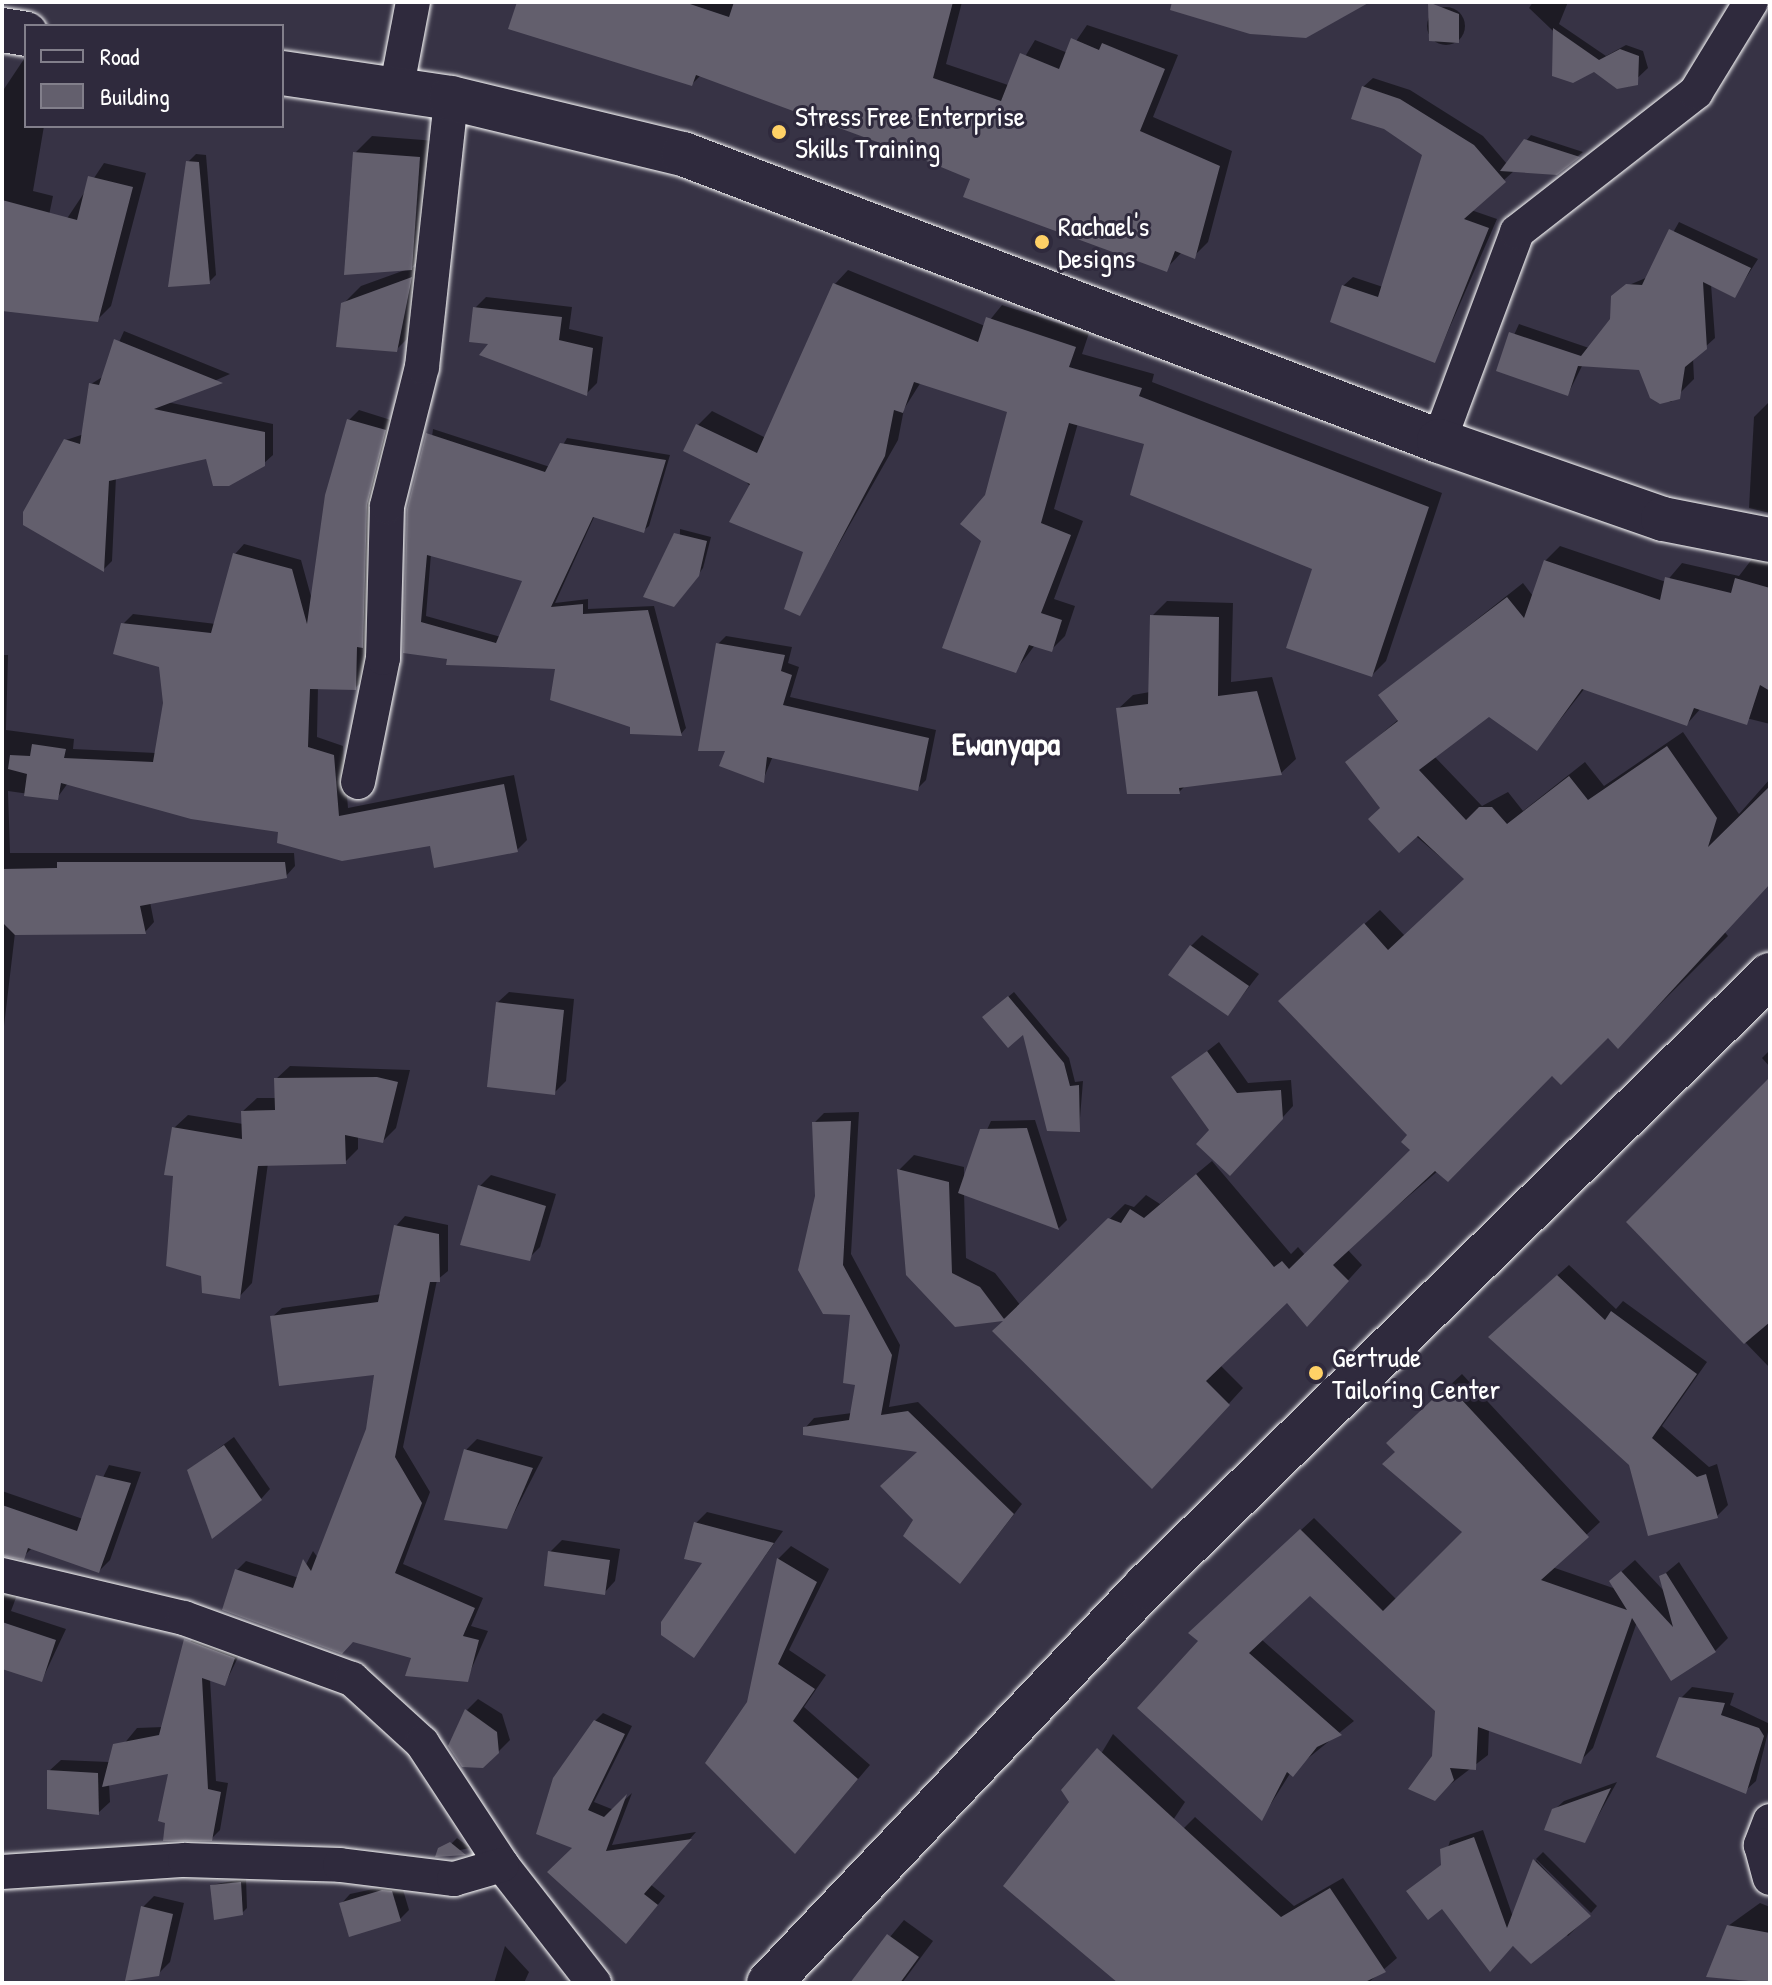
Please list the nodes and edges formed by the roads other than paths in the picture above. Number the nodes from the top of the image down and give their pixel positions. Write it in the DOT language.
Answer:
graph roads {
  1 [pos="413,2"];
  2 [pos="1751,2"];
  3 [pos="2,30"];
  4 [pos="24,34"];
  5 [pos="284,73"];
  6 [pos="396,91"];
  7 [pos="451,98"];
  8 [pos="1439,441"];
  9 [pos="1770,540"];
  10 [pos="358,782"];
  11 [pos="1770,975"];
  12 [pos="2,1575"];
  13 [pos="1770,1821"];
  14 [pos="502,1865"];
  15 [pos="2,1872"];
  16 [pos="1770,1878"];
  17 [pos="594,1983"];
  18 [pos="769,1983"];
  1 -- 6 [label="street"];
  2 -- 8 [label="street"];
  3 -- 4 [label="street"];
  5 -- 6 [label="street"];
  6 -- 7 [label="street"];
  7 -- 8 [label="street"];
  7 -- 10 [label="street"];
  8 -- 9 [label="street"];
  11 -- 18 [label="street"];
  12 -- 14 [label="street"];
  13 -- 16 [label="street"];
  14 -- 15 [label="street"];
  14 -- 17 [label="street"];
}
